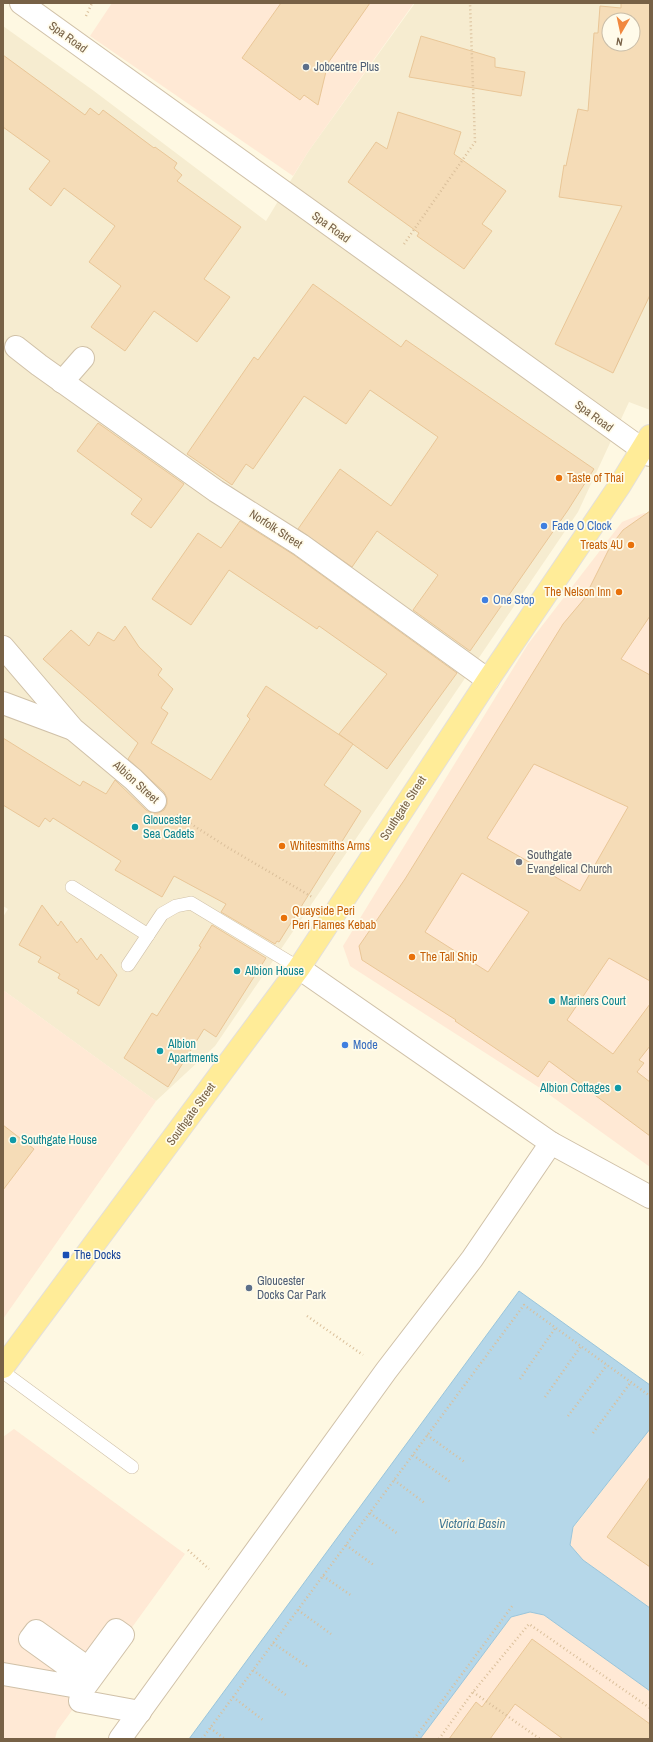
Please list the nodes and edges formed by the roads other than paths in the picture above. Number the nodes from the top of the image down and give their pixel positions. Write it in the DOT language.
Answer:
graph roads {
  1 [pos="21,3"];
  2 [pos="16,347"];
  3 [pos="82,358"];
  4 [pos="62,382"];
  5 [pos="647,447"];
  6 [pos="3,647"];
  7 [pos="488,680"];
  8 [pos="3,703"];
  9 [pos="73,729"];
  10 [pos="155,801"];
  11 [pos="72,887"];
  12 [pos="148,935"];
  13 [pos="128,964"];
  14 [pos="299,968"];
  15 [pos="551,1143"];
  16 [pos="649,1194"];
  17 [pos="3,1366"];
  18 [pos="3,1372"];
  19 [pos="132,1467"];
  20 [pos="3,1674"];
  21 [pos="140,1712"];
  22 [pos="120,1739"];
  1 -- 5 [label="street, Spa Road"];
  2 -- 4 [label="street, Norfolk Street"];
  3 -- 4 [label="street"];
  4 -- 7 [label="street, Norfolk Street"];
  5 -- 7 [label="main road, Southgate Street"];
  6 -- 9 [label="street, Albion Street"];
  7 -- 14 [label="main road, Southgate Street"];
  8 -- 9 [label="street"];
  9 -- 10 [label="street, Albion Street"];
  11 -- 12 [label="lane"];
  12 -- 13 [label="lane"];
  12 -- 14 [label="lane"];
  14 -- 15 [label="street"];
  14 -- 17 [label="main road, Southgate Street"];
  15 -- 16 [label="street"];
  15 -- 21 [label="street"];
  18 -- 19 [label="lane"];
  20 -- 21 [label="street"];
  21 -- 22 [label="street"];
}
